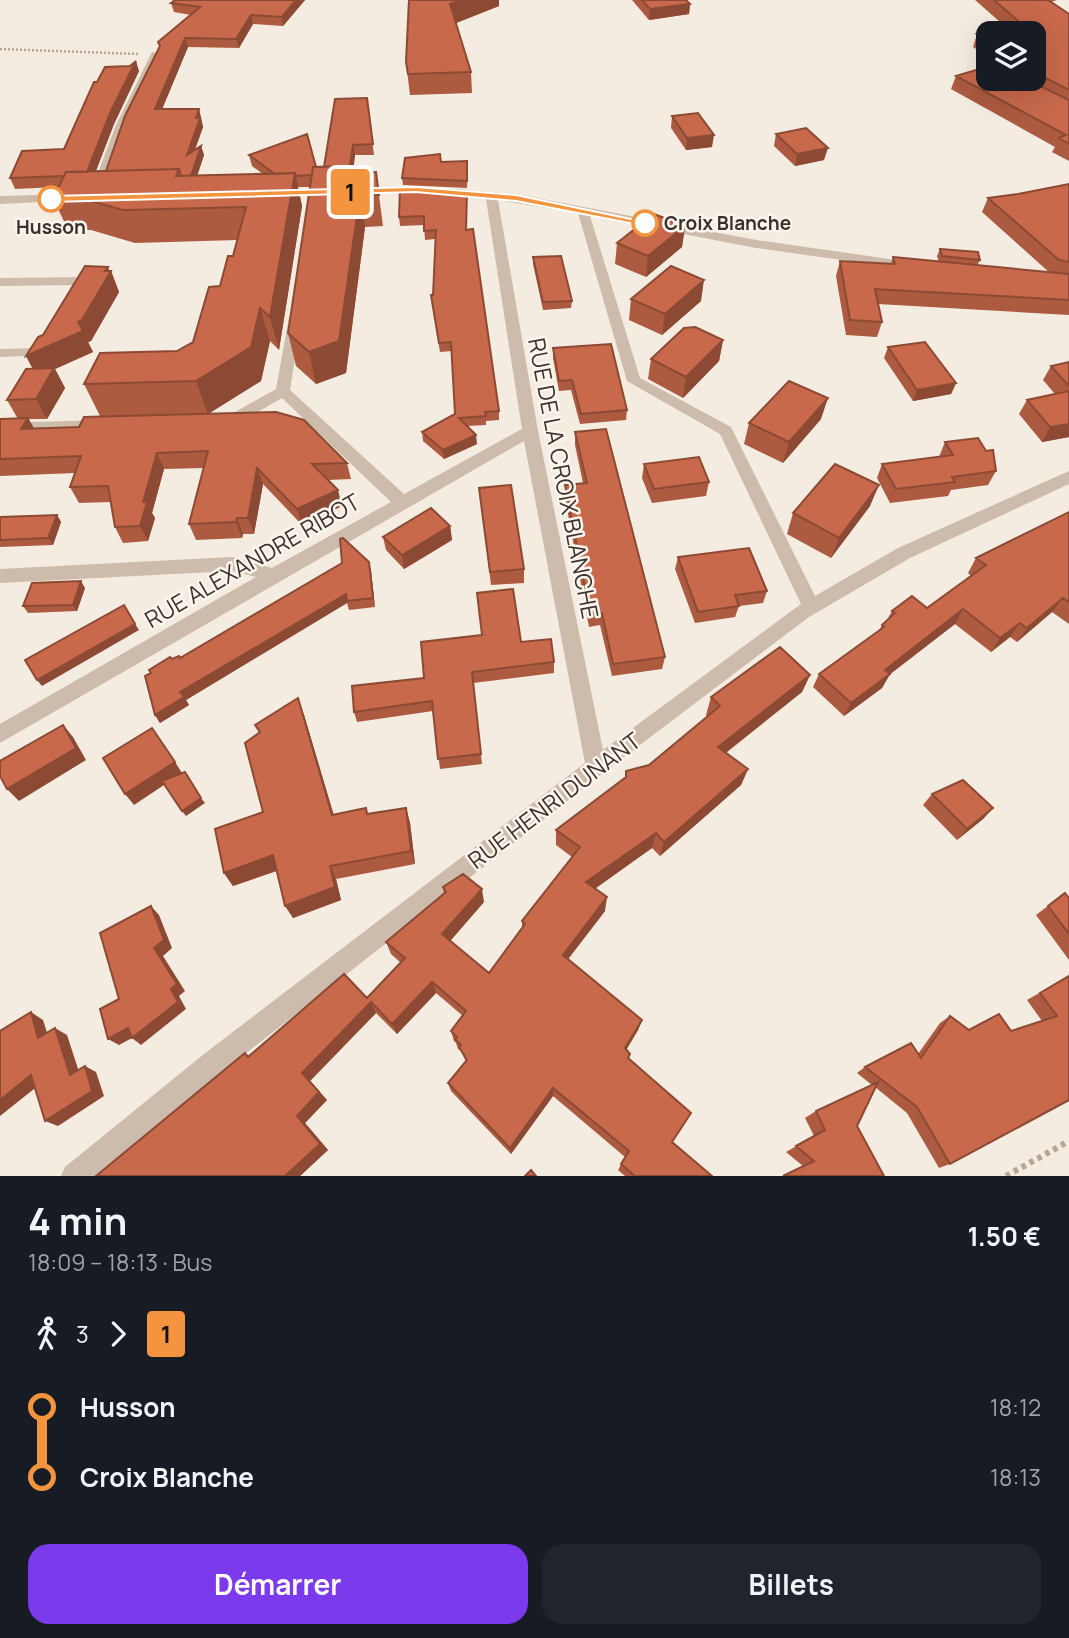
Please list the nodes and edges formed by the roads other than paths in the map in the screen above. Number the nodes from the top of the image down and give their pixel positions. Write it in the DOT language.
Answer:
graph roads {
  1 [pos="155,54"];
  2 [pos="312,192"];
  3 [pos="258,193"];
  4 [pos="491,196"];
  5 [pos="0,200"];
  6 [pos="583,211"];
  7 [pos="310,212"];
  8 [pos="929,268"];
  9 [pos="0,282"];
  10 [pos="74,305"];
  11 [pos="295,308"];
  12 [pos="60,329"];
  13 [pos="0,353"];
  14 [pos="283,391"];
  15 [pos="203,422"];
  16 [pos="122,425"];
  17 [pos="0,428"];
  18 [pos="530,431"];
  19 [pos="1069,477"];
  20 [pos="402,502"];
  21 [pos="274,575"];
  22 [pos="0,576"];
  23 [pos="811,607"];
  24 [pos="0,734"];
  25 [pos="596,767"];
  26 [pos="74,1176"];
  1 -- 5 [label="street"];
  2 -- 3 [label="street"];
  2 -- 4 [label="street"];
  2 -- 7 [label="street"];
  4 -- 6 [label="street"];
  4 -- 18 [label="street, RUE DE LA CROIX BLANCHE"];
  6 -- 8 [label="street"];
  6 -- 23 [label="street"];
  9 -- 10 [label="street"];
  11 -- 14 [label="street"];
  12 -- 13 [label="street"];
  14 -- 15 [label="street"];
  14 -- 20 [label="street"];
  16 -- 17 [label="street"];
  18 -- 20 [label="street, RUE ALEXANDRE RIBOT"];
  18 -- 25 [label="street, RUE DE LA CROIX BLANCHE"];
  19 -- 23 [label="street, RUE HENRI DUNANT"];
  20 -- 21 [label="street, RUE ALEXANDRE RIBOT"];
  21 -- 22 [label="street"];
  21 -- 24 [label="street, RUE ALEXANDRE RIBOT"];
  23 -- 25 [label="street, RUE HENRI DUNANT"];
  25 -- 26 [label="street, RUE HENRI DUNANT"];
}
